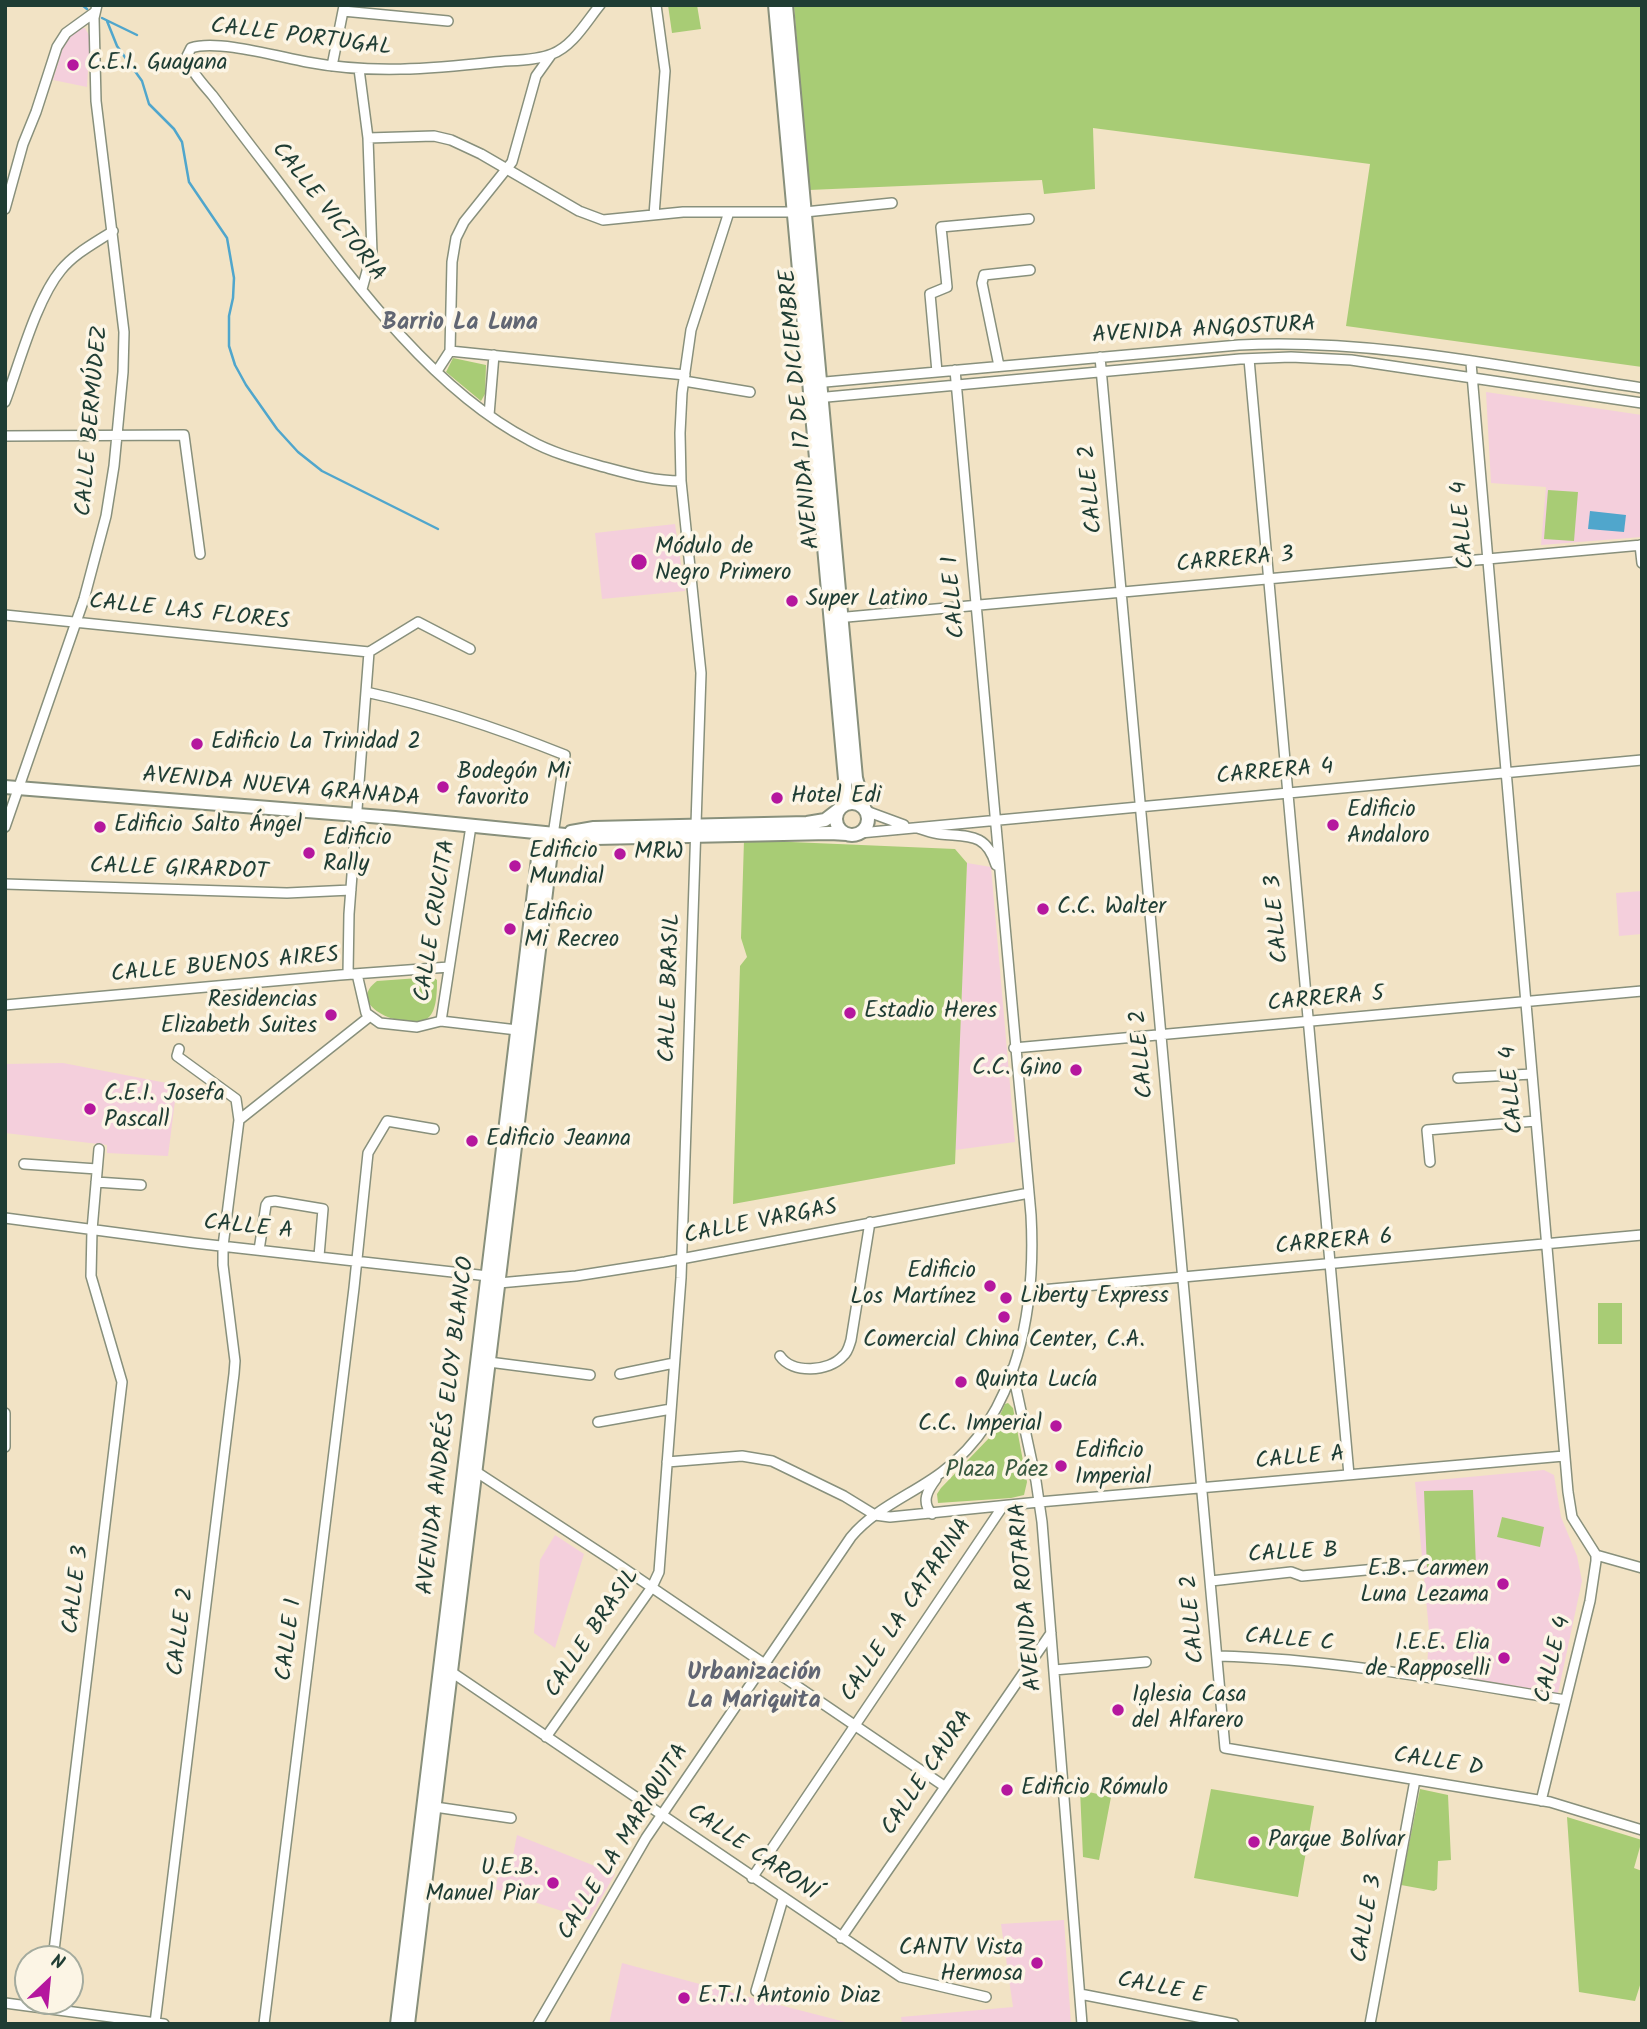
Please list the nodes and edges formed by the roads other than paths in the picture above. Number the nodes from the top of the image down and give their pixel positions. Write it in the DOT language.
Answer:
graph roads {
  1 [pos="600,5"];
  2 [pos="656,5"];
  3 [pos="775,5"];
  4 [pos="786,5"];
  5 [pos="343,8"];
  6 [pos="96,9"];
  7 [pos="448,21"];
  8 [pos="188,52"];
  9 [pos="551,55"];
  10 [pos="331,66"];
  11 [pos="359,69"];
  12 [pos="368,138"];
  13 [pos="507,170"];
  14 [pos="892,202"];
  15 [pos="5,209"];
  16 [pos="729,212"];
  17 [pos="799,212"];
  18 [pos="654,215"];
  19 [pos="1029,219"];
  20 [pos="113,231"];
  21 [pos="1030,270"];
  22 [pos="362,289"];
  23 [pos="450,351"];
  24 [pos="494,355"];
  25 [pos="1100,357"];
  26 [pos="1249,359"];
  27 [pos="1471,363"];
  28 [pos="999,366"];
  29 [pos="955,370"];
  30 [pos="438,371"];
  31 [pos="1102,371"];
  32 [pos="937,372"];
  33 [pos="1472,377"];
  34 [pos="684,378"];
  35 [pos="815,383"];
  36 [pos="956,385"];
  37 [pos="1642,388"];
  38 [pos="750,392"];
  39 [pos="816,398"];
  40 [pos="5,402"];
  41 [pos="1642,403"];
  42 [pos="489,415"];
  43 [pos="5,436"];
  44 [pos="117,436"];
  45 [pos="681,481"];
  46 [pos="1641,545"];
  47 [pos="200,554"];
  48 [pos="1488,559"];
  49 [pos="1642,563"];
  50 [pos="1268,579"];
  51 [pos="1122,591"];
  52 [pos="976,604"];
  53 [pos="5,615"];
  54 [pos="836,618"];
  55 [pos="76,622"];
  56 [pos="470,649"];
  57 [pos="369,652"];
  58 [pos="366,692"];
  59 [pos="1642,760"];
  60 [pos="1506,772"];
  61 [pos="11,788"];
  62 [pos="1288,792"];
  63 [pos="1142,806"];
  64 [pos="839,808"];
  65 [pos="865,809"];
  66 [pos="357,815"];
  67 [pos="995,820"];
  68 [pos="471,826"];
  69 [pos="5,827"];
  70 [pos="912,827"];
  71 [pos="697,831"];
  72 [pos="547,834"];
  73 [pos="853,834"];
  74 [pos="999,877"];
  75 [pos="5,884"];
  76 [pos="351,890"];
  77 [pos="449,968"];
  78 [pos="352,974"];
  79 [pos="1642,991"];
  80 [pos="1526,1002"];
  81 [pos="5,1005"];
  82 [pos="369,1017"];
  83 [pos="441,1021"];
  84 [pos="1308,1021"];
  85 [pos="517,1030"];
  86 [pos="1161,1035"];
  87 [pos="1014,1048"];
  88 [pos="179,1049"];
  89 [pos="1532,1074"];
  90 [pos="1458,1078"];
  91 [pos="239,1120"];
  92 [pos="1536,1121"];
  93 [pos="434,1129"];
  94 [pos="99,1149"];
  95 [pos="1430,1162"];
  96 [pos="24,1164"];
  97 [pos="97,1169"];
  98 [pos="96,1182"];
  99 [pos="141,1185"];
  100 [pos="1029,1193"];
  101 [pos="5,1218"];
  102 [pos="870,1222"];
  103 [pos="92,1230"];
  104 [pos="1642,1235"];
  105 [pos="1547,1244"];
  106 [pos="223,1246"];
  107 [pos="259,1250"];
  108 [pos="319,1256"];
  109 [pos="681,1259"];
  110 [pos="357,1261"];
  111 [pos="1330,1264"];
  112 [pos="1183,1277"];
  113 [pos="493,1279"];
  114 [pos="1030,1291"];
  115 [pos="780,1356"];
  116 [pos="489,1362"];
  117 [pos="674,1363"];
  118 [pos="1012,1368"];
  119 [pos="620,1374"];
  120 [pos="590,1375"];
  121 [pos="671,1409"];
  122 [pos="5,1413"];
  123 [pos="598,1422"];
  124 [pos="5,1447"];
  125 [pos="1564,1456"];
  126 [pos="667,1462"];
  127 [pos="470,1467"];
  128 [pos="941,1473"];
  129 [pos="1349,1475"];
  130 [pos="1203,1489"];
  131 [pos="1039,1502"];
  132 [pos="1003,1506"];
  133 [pos="932,1514"];
  134 [pos="875,1515"];
  135 [pos="1596,1555"];
  136 [pos="1419,1565"];
  137 [pos="1642,1568"];
  138 [pos="1211,1581"];
  139 [pos="652,1587"];
  140 [pos="1051,1633"];
  141 [pos="1217,1656"];
  142 [pos="1146,1662"];
  143 [pos="765,1664"];
  144 [pos="446,1668"];
  145 [pos="1054,1670"];
  146 [pos="1565,1700"];
  147 [pos="854,1724"];
  148 [pos="546,1737"];
  149 [pos="1225,1748"];
  150 [pos="1415,1780"];
  151 [pos="944,1786"];
  152 [pos="1541,1801"];
  153 [pos="435,1807"];
  154 [pos="661,1816"];
  155 [pos="511,1818"];
  156 [pos="1642,1830"];
  157 [pos="752,1878"];
  158 [pos="783,1899"];
  159 [pos="841,1938"];
  160 [pos="55,1945"];
  161 [pos="756,1991"];
  162 [pos="1080,1994"];
  163 [pos="986,1997"];
  164 [pos="84,2011"];
  165 [pos="160,2023"];
  166 [pos="264,2024"];
  167 [pos="397,2024"];
  168 [pos="408,2024"];
  169 [pos="538,2024"];
  170 [pos="1082,2024"];
  171 [pos="1233,2024"];
  172 [pos="1370,2024"];
  1 -- 9 [label="street"];
  2 -- 18 [label="street"];
  3 -- 17 [label="street, AVENIDA 17 DE DICIEMBRE"];
  4 -- 17 [label="street, AVENIDA 17 DE DICIEMBRE"];
  5 -- 7 [label="street"];
  5 -- 10 [label="street"];
  6 -- 15 [label="street"];
  6 -- 20 [label="street, CALLE BERMÚDEZ"];
  8 -- 10 [label="street, CALLE PORTUGAL"];
  8 -- 22 [label="street, CALLE VICTORIA"];
  9 -- 11 [label="street, CALLE PORTUGAL"];
  9 -- 13 [label="street"];
  10 -- 11 [label="street, CALLE PORTUGAL"];
  11 -- 12 [label="street"];
  12 -- 13 [label="street"];
  12 -- 22 [label="street"];
  13 -- 18 [label="street"];
  13 -- 23 [label="street"];
  14 -- 17 [label="street"];
  16 -- 17 [label="street"];
  16 -- 18 [label="street"];
  16 -- 34 [label="street, CALLE BRASIL"];
  17 -- 35 [label="street, AVENIDA 17 DE DICIEMBRE"];
  19 -- 32 [label="street"];
  20 -- 40 [label="street"];
  20 -- 44 [label="street, CALLE BERMÚDEZ"];
  21 -- 28 [label="street"];
  22 -- 30 [label="street, CALLE VICTORIA"];
  23 -- 24 [label="street"];
  23 -- 30 [label="street"];
  24 -- 34 [label="street"];
  24 -- 42 [label="street"];
  25 -- 27 [label="street, AVENIDA ANGOSTURA"];
  25 -- 28 [label="street, AVENIDA ANGOSTURA"];
  25 -- 31 [label="street, CALLE 2"];
  26 -- 31 [label="street, AVENIDA ANGOSTURA"];
  26 -- 33 [label="street, AVENIDA ANGOSTURA"];
  26 -- 50 [label="street, CALLE 3"];
  27 -- 33 [label="street, CALLE 4"];
  27 -- 37 [label="street, AVENIDA ANGOSTURA"];
  28 -- 29 [label="street, AVENIDA ANGOSTURA"];
  29 -- 32 [label="street, AVENIDA ANGOSTURA"];
  29 -- 36 [label="street, CALLE 1"];
  30 -- 42 [label="street, CALLE VICTORIA"];
  31 -- 36 [label="street, AVENIDA ANGOSTURA"];
  31 -- 51 [label="street, CALLE 2"];
  32 -- 35 [label="street, AVENIDA ANGOSTURA"];
  33 -- 41 [label="street, AVENIDA ANGOSTURA"];
  33 -- 48 [label="street, CALLE 4"];
  34 -- 38 [label="street"];
  34 -- 45 [label="street, CALLE BRASIL"];
  35 -- 39 [label="street, AVENIDA 17 DE DICIEMBRE"];
  36 -- 39 [label="street, AVENIDA ANGOSTURA"];
  36 -- 52 [label="street, CALLE 1"];
  39 -- 54 [label="street, AVENIDA 17 DE DICIEMBRE"];
  42 -- 45 [label="street, CALLE VICTORIA"];
  43 -- 44 [label="street"];
  44 -- 47 [label="street"];
  44 -- 55 [label="street, CALLE BERMÚDEZ"];
  45 -- 71 [label="street, CALLE BRASIL"];
  46 -- 48 [label="street, CARRERA 3"];
  46 -- 49 [label="street"];
  48 -- 50 [label="street, CARRERA 3"];
  48 -- 60 [label="street, CALLE 4"];
  50 -- 51 [label="street, CARRERA 3"];
  50 -- 62 [label="street, CALLE 3"];
  51 -- 52 [label="street, CARRERA 3"];
  51 -- 63 [label="street, CALLE 2"];
  52 -- 54 [label="street, CARRERA 3"];
  52 -- 67 [label="street, CALLE 1"];
  53 -- 55 [label="street, CALLE LAS FLORES"];
  54 -- 64 [label="street, AVENIDA 17 DE DICIEMBRE"];
  54 -- 65 [label="street, AVENIDA 17 DE DICIEMBRE"];
  55 -- 57 [label="street, CALLE LAS FLORES"];
  55 -- 61 [label="street, CALLE BERMÚDEZ"];
  56 -- 57 [label="street"];
  57 -- 58 [label="street"];
  58 -- 66 [label="street"];
  58 -- 72 [label="street"];
  59 -- 60 [label="street, CARRERA 4"];
  60 -- 62 [label="street, CARRERA 4"];
  60 -- 80 [label="street, CALLE 4"];
  61 -- 66 [label="street, AVENIDA NUEVA GRANADA"];
  61 -- 69 [label="street, CALLE BERMÚDEZ"];
  62 -- 63 [label="street, CARRERA 4"];
  62 -- 84 [label="street, CALLE 3"];
  63 -- 67 [label="street, CARRERA 4"];
  63 -- 86 [label="street, CALLE 2"];
  64 -- 65 [label="street"];
  64 -- 71 [label="street, AVENIDA NUEVA GRANADA"];
  64 -- 73 [label="street"];
  65 -- 70 [label="street, CARRERA 4"];
  65 -- 73 [label="street"];
  66 -- 68 [label="street, AVENIDA NUEVA GRANADA"];
  66 -- 76 [label="street"];
  67 -- 70 [label="street, CARRERA 4"];
  67 -- 74 [label="street, AVENIDA ROTARIA"];
  68 -- 72 [label="street, AVENIDA NUEVA GRANADA"];
  68 -- 77 [label="street, CALLE CRUCITA"];
  70 -- 73 [label="street, CARRERA 4"];
  70 -- 74 [label="street, AVENIDA ROTARIA"];
  71 -- 72 [label="street, AVENIDA NUEVA GRANADA"];
  71 -- 73 [label="street, AVENIDA NUEVA GRANADA"];
  71 -- 109 [label="street, CALLE BRASIL"];
  72 -- 85 [label="street, AVENIDA ANDRÉS ELOY BLANCO"];
  72 -- 113 [label="street, AVENIDA ANDRÉS ELOY BLANCO"];
  74 -- 87 [label="street, AVENIDA ROTARIA"];
  75 -- 76 [label="street, CALLE GIRARDOT"];
  76 -- 78 [label="street"];
  77 -- 78 [label="street, CALLE BUENOS AIRES"];
  77 -- 83 [label="street, CALLE CRUCITA"];
  78 -- 81 [label="street, CALLE BUENOS AIRES"];
  78 -- 82 [label="street"];
  79 -- 80 [label="street, CARRERA 5"];
  80 -- 84 [label="street, CARRERA 5"];
  80 -- 89 [label="street, CALLE 4"];
  82 -- 83 [label="street"];
  82 -- 91 [label="street"];
  83 -- 85 [label="street"];
  84 -- 86 [label="street, CARRERA 5"];
  84 -- 111 [label="street, CALLE 3"];
  85 -- 113 [label="street, AVENIDA ANDRÉS ELOY BLANCO"];
  86 -- 87 [label="street, CARRERA 5"];
  86 -- 112 [label="street, CALLE 2"];
  87 -- 100 [label="street, AVENIDA ROTARIA"];
  88 -- 91 [label="street"];
  89 -- 90 [label="street"];
  89 -- 92 [label="street, CALLE 4"];
  91 -- 106 [label="street, CALLE 2"];
  92 -- 95 [label="street"];
  92 -- 105 [label="street, CALLE 4"];
  93 -- 110 [label="street, CALLE 1"];
  94 -- 97 [label="street, CALLE 3"];
  96 -- 97 [label="street"];
  97 -- 98 [label="street, CALLE 3"];
  98 -- 99 [label="street"];
  98 -- 103 [label="street, CALLE 3"];
  100 -- 102 [label="street, CALLE VARGAS"];
  100 -- 114 [label="street, AVENIDA ROTARIA"];
  101 -- 103 [label="street, CALLE A"];
  102 -- 109 [label="street, CALLE VARGAS"];
  102 -- 115 [label="street"];
  103 -- 106 [label="street, CALLE A"];
  103 -- 160 [label="street, CALLE 3"];
  104 -- 105 [label="street, CARRERA 6"];
  105 -- 111 [label="street, CARRERA 6"];
  105 -- 125 [label="street, CALLE 4"];
  106 -- 107 [label="street, CALLE A"];
  106 -- 165 [label="street, CALLE 2"];
  107 -- 108 [label="street, CALLE A"];
  107 -- 108 [label="street"];
  108 -- 110 [label="street, CALLE A"];
  109 -- 113 [label="street, CALLE VARGAS"];
  109 -- 117 [label="street, CALLE BRASIL"];
  110 -- 113 [label="street, CALLE A"];
  110 -- 166 [label="street, CALLE 1"];
  111 -- 112 [label="street, CARRERA 6"];
  111 -- 129 [label="street, CALLE 3"];
  112 -- 114 [label="street, CARRERA 6"];
  112 -- 130 [label="street, CALLE 2"];
  113 -- 116 [label="street, AVENIDA ANDRÉS ELOY BLANCO"];
  113 -- 127 [label="street, AVENIDA ANDRÉS ELOY BLANCO"];
  114 -- 118 [label="street, AVENIDA ROTARIA"];
  116 -- 120 [label="street"];
  116 -- 127 [label="street, AVENIDA ANDRÉS ELOY BLANCO"];
  117 -- 119 [label="street"];
  117 -- 121 [label="street, CALLE BRASIL"];
  118 -- 128 [label="street, CALLE LA MARIQUITA"];
  118 -- 131 [label="street, AVENIDA ROTARIA"];
  121 -- 123 [label="street"];
  121 -- 126 [label="street, CALLE BRASIL"];
  122 -- 124 [label="street"];
  125 -- 129 [label="street, CALLE A"];
  125 -- 135 [label="street, CALLE 4"];
  126 -- 134 [label="street"];
  126 -- 139 [label="street, CALLE BRASIL"];
  127 -- 139 [label="street"];
  127 -- 144 [label="street, AVENIDA ANDRÉS ELOY BLANCO"];
  128 -- 133 [label="street"];
  128 -- 134 [label="street, CALLE LA MARIQUITA"];
  129 -- 130 [label="street, CALLE A"];
  130 -- 131 [label="street, CALLE A"];
  130 -- 138 [label="street, CALLE 2"];
  131 -- 132 [label="street, CALLE A"];
  131 -- 140 [label="street, AVENIDA ROTARIA"];
  132 -- 133 [label="street, CALLE A"];
  132 -- 147 [label="street, CALLE LA CATARINA"];
  133 -- 134 [label="street, CALLE A"];
  134 -- 143 [label="street, CALLE LA MARIQUITA"];
  135 -- 137 [label="street"];
  135 -- 146 [label="street, CALLE 4"];
  136 -- 138 [label="street, CALLE B"];
  138 -- 141 [label="street, CALLE 2"];
  139 -- 143 [label="street"];
  139 -- 148 [label="street, CALLE BRASIL"];
  140 -- 145 [label="street, AVENIDA ROTARIA"];
  140 -- 151 [label="street, CALLE CAURA"];
  141 -- 146 [label="street, CALLE C"];
  141 -- 149 [label="street, CALLE 2"];
  142 -- 145 [label="street"];
  143 -- 147 [label="street"];
  143 -- 154 [label="street, CALLE LA MARIQUITA"];
  144 -- 148 [label="street, CALLE CARONÍ"];
  144 -- 153 [label="street, AVENIDA ANDRÉS ELOY BLANCO"];
  144 -- 167 [label="street, AVENIDA ANDRÉS ELOY BLANCO"];
  145 -- 162 [label="street, AVENIDA ROTARIA"];
  146 -- 152 [label="street, CALLE 4"];
  147 -- 151 [label="street"];
  147 -- 157 [label="street, CALLE LA CATARINA"];
  148 -- 154 [label="street, CALLE CARONÍ"];
  149 -- 150 [label="street, CALLE D"];
  150 -- 152 [label="street, CALLE D"];
  150 -- 172 [label="street, CALLE 3"];
  151 -- 159 [label="street, CALLE CAURA"];
  152 -- 156 [label="street, CALLE D"];
  153 -- 155 [label="street"];
  153 -- 168 [label="street, AVENIDA ANDRÉS ELOY BLANCO"];
  154 -- 157 [label="street, CALLE CARONÍ"];
  154 -- 169 [label="street, CALLE LA MARIQUITA"];
  157 -- 158 [label="street, CALLE CARONÍ"];
  158 -- 159 [label="street, CALLE CARONÍ"];
  158 -- 161 [label="street"];
  159 -- 163 [label="street, CALLE CARONÍ"];
  162 -- 170 [label="street, AVENIDA ROTARIA"];
  162 -- 171 [label="street, CALLE E"];
  164 -- 165 [label="street"];
}
